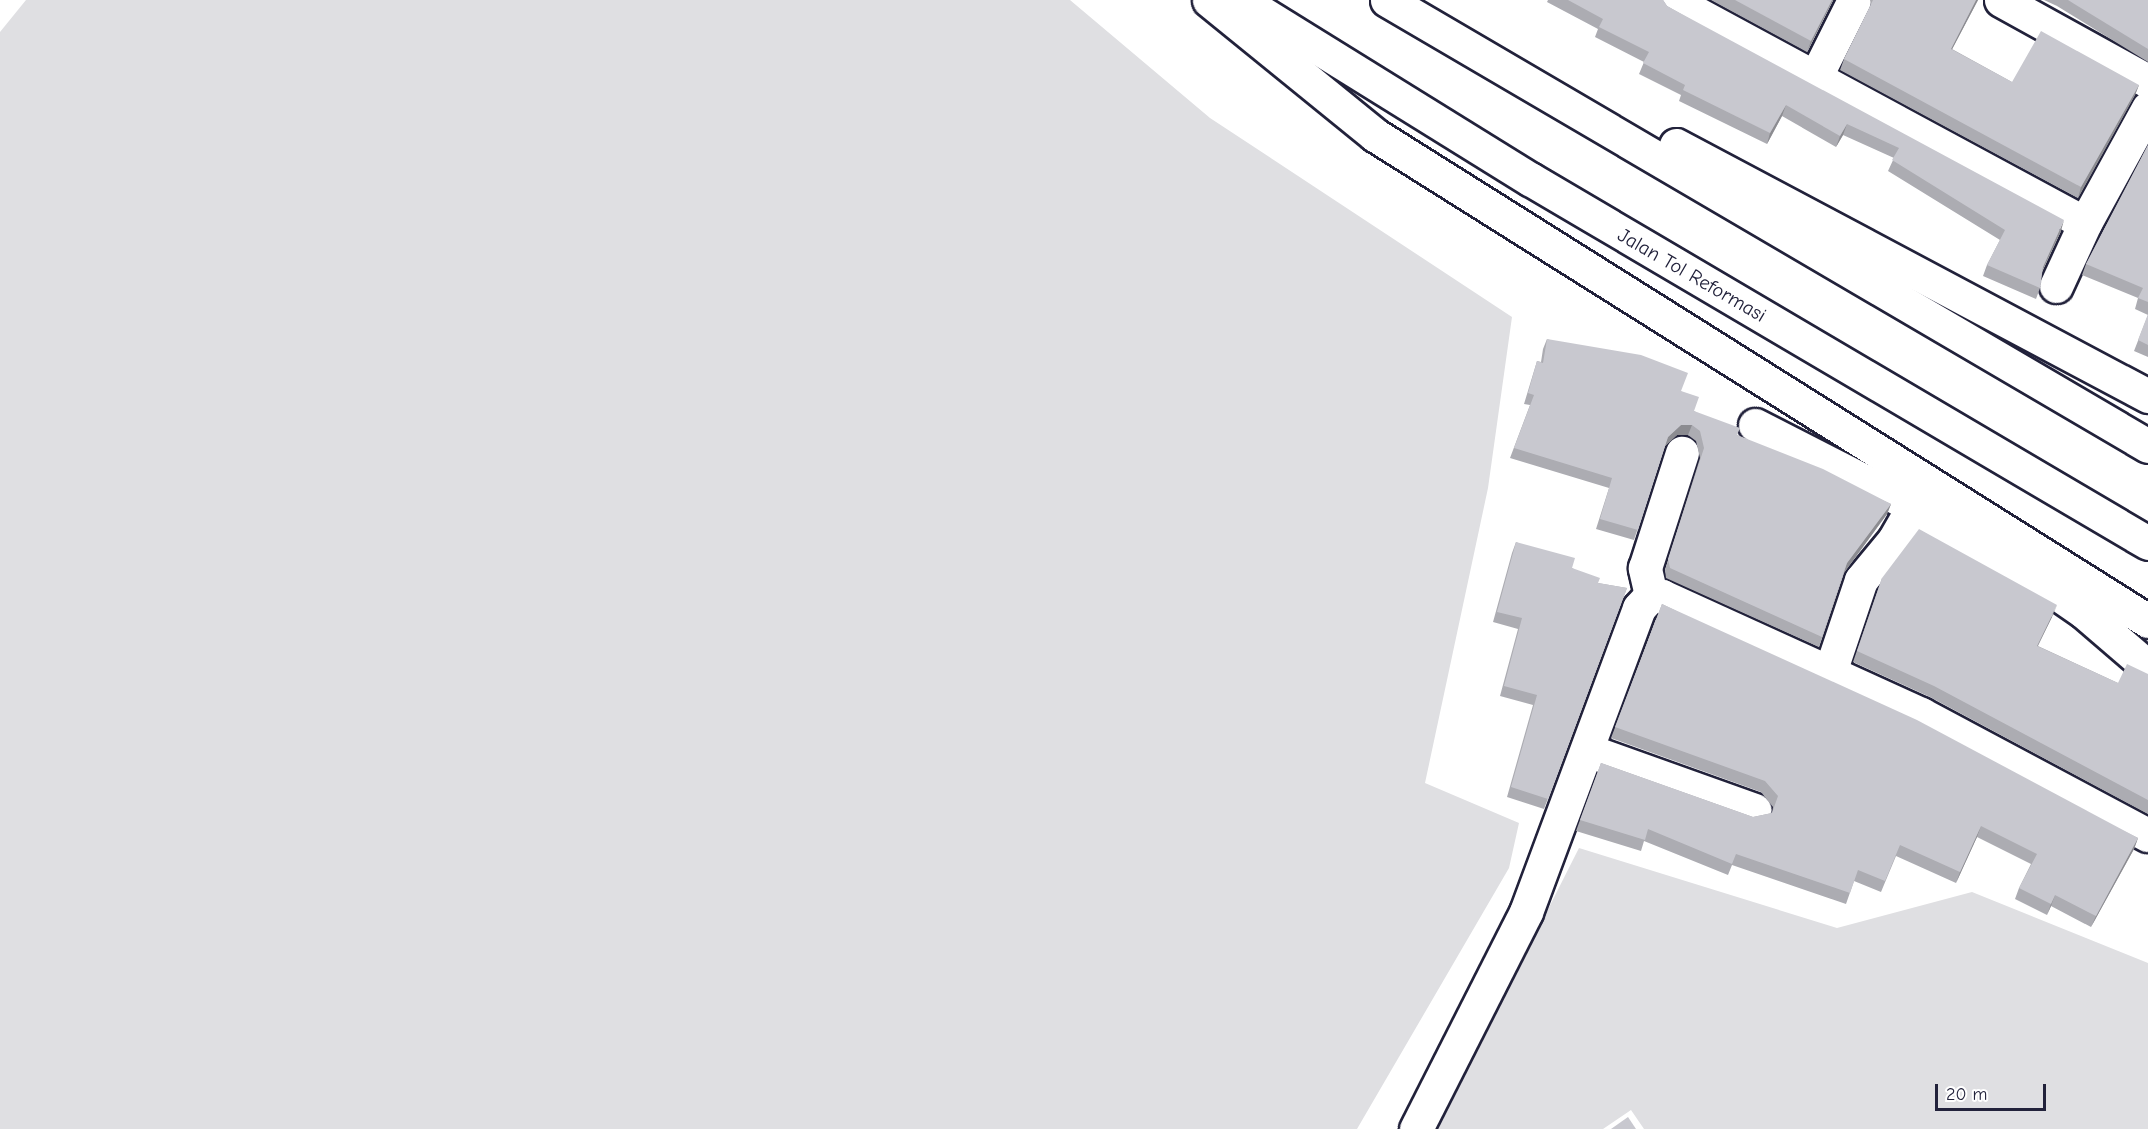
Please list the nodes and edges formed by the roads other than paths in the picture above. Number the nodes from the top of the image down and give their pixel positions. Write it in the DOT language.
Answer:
graph roads {
  1 [pos="1209,0"];
  2 [pos="1241,0"];
  3 [pos="1387,0"];
  4 [pos="1404,0"];
  5 [pos="1672,0"];
  6 [pos="1854,0"];
  7 [pos="2001,0"];
  8 [pos="1816,76"];
  9 [pos="2148,81"];
  10 [pos="2148,108"];
  11 [pos="2085,223"];
  12 [pos="2056,286"];
  13 [pos="2148,396"];
  14 [pos="1755,425"];
  15 [pos="2148,446"];
  16 [pos="1682,453"];
  17 [pos="1913,507"];
  18 [pos="2148,543"];
  19 [pos="1651,595"];
  20 [pos="2148,621"];
  21 [pos="2148,667"];
  22 [pos="1830,672"];
  23 [pos="1587,750"];
  24 [pos="1755,810"];
  25 [pos="2148,835"];
  26 [pos="1416,1129"];
  1 -- 20 [label="main road"];
  2 -- 18 [label="main road, Jalan Tol Reformasi"];
  3 -- 15 [label="main road"];
  4 -- 13 [label="main road"];
  5 -- 8 [label="main road"];
  6 -- 8 [label="main road"];
  7 -- 9 [label="main road"];
  8 -- 11 [label="main road"];
  10 -- 11 [label="main road"];
  11 -- 12 [label="main road"];
  14 -- 17 [label="main road"];
  16 -- 19 [label="main road"];
  17 -- 21 [label="main road"];
  17 -- 22 [label="main road"];
  19 -- 22 [label="main road"];
  19 -- 23 [label="main road"];
  22 -- 25 [label="main road"];
  23 -- 24 [label="main road"];
  23 -- 26 [label="main road"];
}
